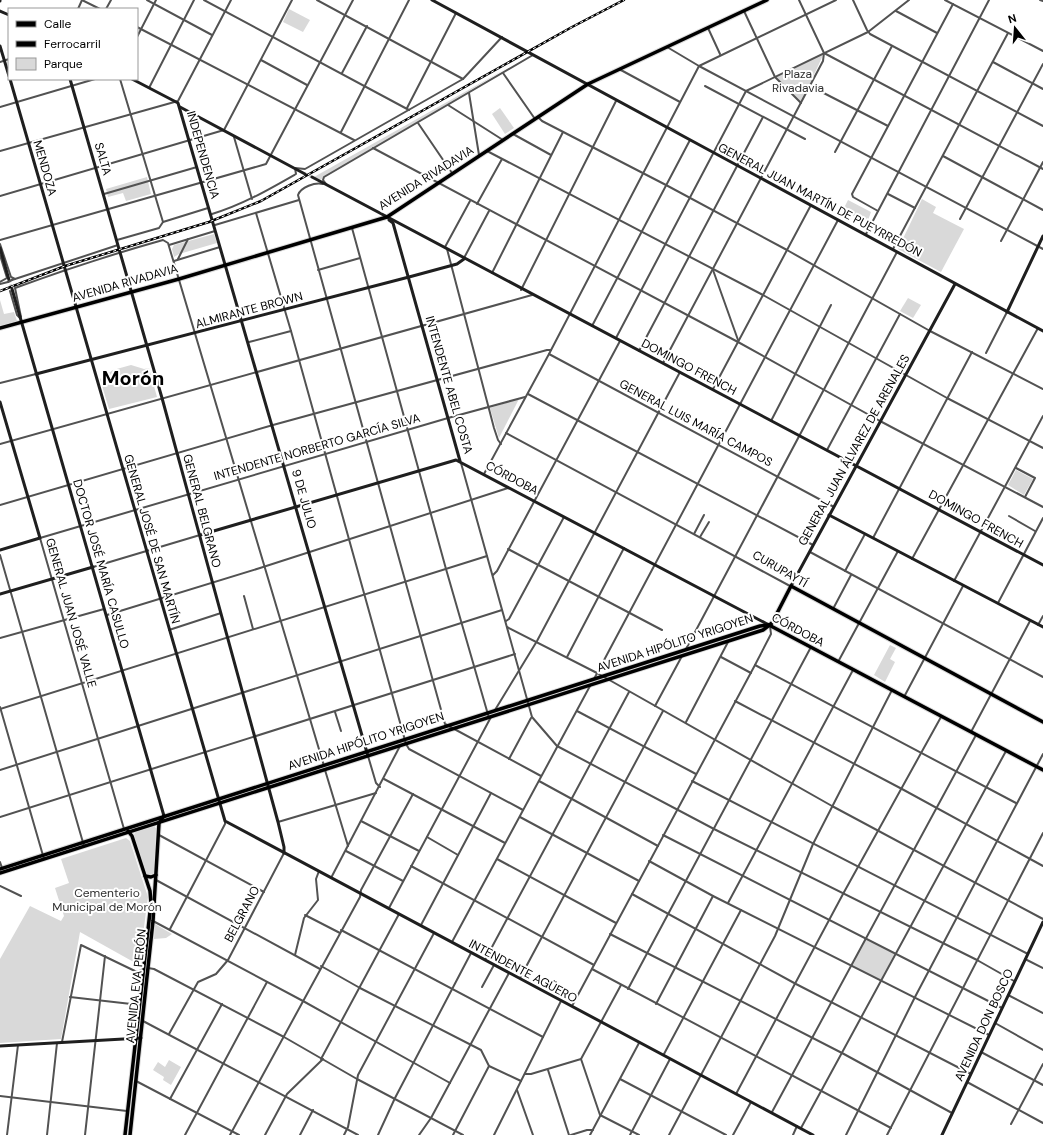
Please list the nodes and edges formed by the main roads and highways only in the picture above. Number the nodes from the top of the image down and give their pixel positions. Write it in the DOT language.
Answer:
graph roads {
  1 [pos="767,0"];
  2 [pos="0,328"];
  3 [pos="791,586"];
  4 [pos="769,625"];
  5 [pos="1043,722"];
  6 [pos="1043,770"];
  7 [pos="164,816"];
  8 [pos="159,823"];
  9 [pos="124,829"];
  10 [pos="129,832"];
  11 [pos="43,857"];
  12 [pos="1,868"];
  13 [pos="0,873"];
  14 [pos="156,875"];
  15 [pos="145,876"];
  16 [pos="138,1038"];
  17 [pos="125,1135"];
  18 [pos="130,1135"];
  1 -- 2 [label="main road, AVENIDA RIVADAVIA"];
  3 -- 4 [label="main road, GENERAL JUAN ÁLVAREZ DE ARENALES"];
  3 -- 5 [label="main road, CURUPAYTÍ"];
  4 -- 6 [label="main road, CÓRDOBA"];
  4 -- 7 [label="main road, AVENIDA HIPÓLITO YRIGOYEN"];
  4 -- 8 [label="main road, AVENIDA HIPÓLITO YRIGOYEN"];
  7 -- 8 [label="main road"];
  7 -- 9 [label="main road, AVENIDA HIPÓLITO YRIGOYEN"];
  8 -- 10 [label="main road, AVENIDA HIPÓLITO YRIGOYEN"];
  8 -- 14 [label="main road, AVENIDA EVA PERÓN"];
  9 -- 10 [label="main road"];
  9 -- 11 [label="main road, AVENIDA HIPÓLITO YRIGOYEN"];
  10 -- 11 [label="main road, AVENIDA HIPÓLITO YRIGOYEN"];
  10 -- 15 [label="main road, AVENIDA EVA PERÓN"];
  11 -- 12 [label="main road, AVENIDA HIPÓLITO YRIGOYEN"];
  11 -- 13 [label="main road, AVENIDA HIPÓLITO YRIGOYEN"];
  14 -- 15 [label="main road"];
  14 -- 16 [label="main road, AVENIDA EVA PERÓN"];
  15 -- 16 [label="main road, AVENIDA EVA PERÓN"];
  16 -- 17 [label="main road, AVENIDA EVA PERÓN"];
  16 -- 18 [label="main road, AVENIDA EVA PERÓN"];
}
